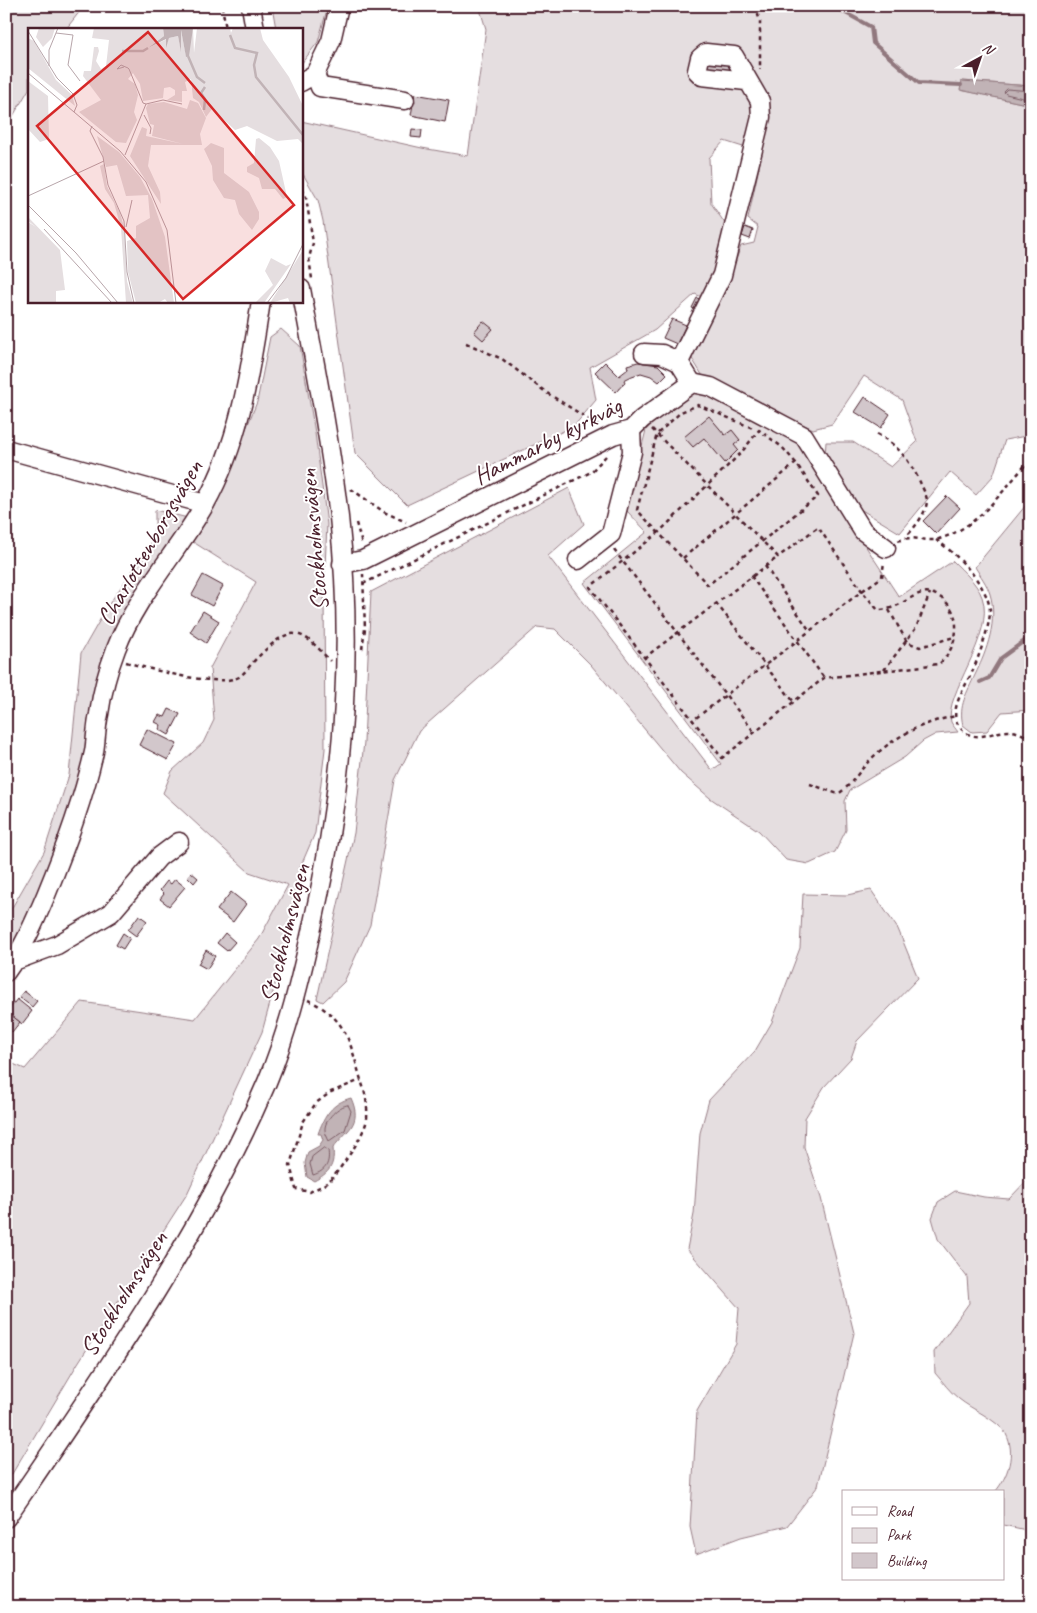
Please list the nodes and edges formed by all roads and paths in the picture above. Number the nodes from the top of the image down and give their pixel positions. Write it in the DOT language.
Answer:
graph roads {
  1 [pos="222,6"];
  2 [pos="251,6"];
  3 [pos="339,6"];
  4 [pos="755,6"];
  5 [pos="226,28"];
  6 [pos="255,28"];
  7 [pos="308,78"];
  8 [pos="753,78"];
  9 [pos="405,100"];
  10 [pos="302,295"];
  11 [pos="261,302"];
  12 [pos="466,343"];
  13 [pos="644,353"];
  14 [pos="679,362"];
  15 [pos="692,383"];
  16 [pos="637,424"];
  17 [pos="759,430"];
  18 [pos="657,434"];
  19 [pos="877,434"];
  20 [pos="612,443"];
  21 [pos="6,449"];
  22 [pos="1028,461"];
  23 [pos="796,463"];
  24 [pos="707,485"];
  25 [pos="348,486"];
  26 [pos="205,504"];
  27 [pos="735,514"];
  28 [pos="426,530"];
  29 [pos="658,533"];
  30 [pos="906,537"];
  31 [pos="605,538"];
  32 [pos="936,540"];
  33 [pos="763,541"];
  34 [pos="886,548"];
  35 [pos="778,556"];
  36 [pos="683,558"];
  37 [pos="362,560"];
  38 [pos="578,560"];
  39 [pos="622,561"];
  40 [pos="342,564"];
  41 [pos="764,566"];
  42 [pos="751,575"];
  43 [pos="363,584"];
  44 [pos="862,591"];
  45 [pos="930,593"];
  46 [pos="716,603"];
  47 [pos="889,610"];
  48 [pos="810,631"];
  49 [pos="678,632"];
  50 [pos="955,637"];
  51 [pos="797,641"];
  52 [pos="907,642"];
  53 [pos="112,658"];
  54 [pos="360,658"];
  55 [pos="644,658"];
  56 [pos="334,666"];
  57 [pos="765,666"];
  58 [pos="884,670"];
  59 [pos="824,678"];
  60 [pos="726,694"];
  61 [pos="794,702"];
  62 [pos="956,716"];
  63 [pos="692,721"];
  64 [pos="755,732"];
  65 [pos="1031,740"];
  66 [pos="810,784"];
  67 [pos="1031,816"];
  68 [pos="179,842"];
  69 [pos="1031,854"];
  70 [pos="10,967"];
  71 [pos="313,992"];
  72 [pos="303,998"];
  73 [pos="308,1010"];
  74 [pos="361,1080"];
  75 [pos="6,1518"];
  1 -- 5 [label="path"];
  2 -- 6 [label="street"];
  3 -- 7 [label="street"];
  4 -- 8 [label="path"];
  7 -- 9 [label="street"];
  8 -- 14 [label="street"];
  10 -- 40 [label="street, Stockholmsvägen"];
  11 -- 26 [label="street, Charlottenborgsvägen"];
  12 -- 20 [label="path"];
  13 -- 14 [label="street"];
  14 -- 15 [label="street"];
  15 -- 16 [label="street, Hammarby kyrkväg"];
  15 -- 34 [label="street"];
  16 -- 18 [label="path"];
  16 -- 20 [label="street, Hammarby kyrkväg"];
  16 -- 31 [label="street"];
  17 -- 18 [label="path"];
  17 -- 23 [label="path"];
  17 -- 24 [label="path"];
  18 -- 24 [label="path"];
  18 -- 29 [label="path"];
  19 -- 30 [label="path"];
  20 -- 28 [label="street, Hammarby kyrkväg"];
  20 -- 43 [label="path"];
  21 -- 26 [label="street"];
  22 -- 32 [label="path"];
  23 -- 27 [label="path"];
  23 -- 33 [label="path"];
  24 -- 27 [label="path"];
  24 -- 29 [label="path"];
  25 -- 28 [label="path"];
  26 -- 53 [label="street, Charlottenborgsvägen"];
  27 -- 33 [label="path"];
  27 -- 36 [label="path"];
  28 -- 37 [label="street, Hammarby kyrkväg"];
  29 -- 36 [label="path"];
  29 -- 39 [label="path"];
  30 -- 32 [label="path"];
  30 -- 34 [label="path"];
  31 -- 38 [label="street"];
  31 -- 39 [label="path"];
  32 -- 62 [label="path"];
  33 -- 35 [label="path"];
  33 -- 36 [label="path"];
  34 -- 44 [label="path"];
  35 -- 41 [label="path"];
  35 -- 44 [label="path"];
  37 -- 40 [label="street, Hammarby kyrkväg"];
  37 -- 43 [label="path"];
  39 -- 49 [label="path"];
  39 -- 55 [label="path"];
  40 -- 72 [label="street, Stockholmsvägen"];
  41 -- 42 [label="path"];
  41 -- 48 [label="path"];
  42 -- 46 [label="path"];
  42 -- 51 [label="path"];
  43 -- 54 [label="path"];
  44 -- 47 [label="path"];
  44 -- 48 [label="path"];
  45 -- 47 [label="path"];
  45 -- 50 [label="path"];
  45 -- 52 [label="path"];
  46 -- 49 [label="path"];
  46 -- 57 [label="path"];
  47 -- 52 [label="path"];
  48 -- 51 [label="path"];
  49 -- 55 [label="path"];
  49 -- 60 [label="path"];
  50 -- 52 [label="path"];
  50 -- 58 [label="path"];
  51 -- 57 [label="path"];
  51 -- 59 [label="path"];
  52 -- 58 [label="path"];
  53 -- 56 [label="path"];
  53 -- 70 [label="street, Charlottenborgsvägen"];
  55 -- 63 [label="path"];
  57 -- 60 [label="path"];
  57 -- 61 [label="path"];
  58 -- 59 [label="path"];
  59 -- 61 [label="path"];
  60 -- 63 [label="path"];
  60 -- 64 [label="path"];
  61 -- 64 [label="path"];
  62 -- 65 [label="path"];
  62 -- 66 [label="path"];
  63 -- 64 [label="path"];
  67 -- 69 [label="path"];
  68 -- 70 [label="street"];
  71 -- 72 [label="path"];
  72 -- 73 [label="path"];
  72 -- 74 [label="path"];
  72 -- 75 [label="street, Stockholmsvägen"];
  74 -- 74 [label="path"];
}
